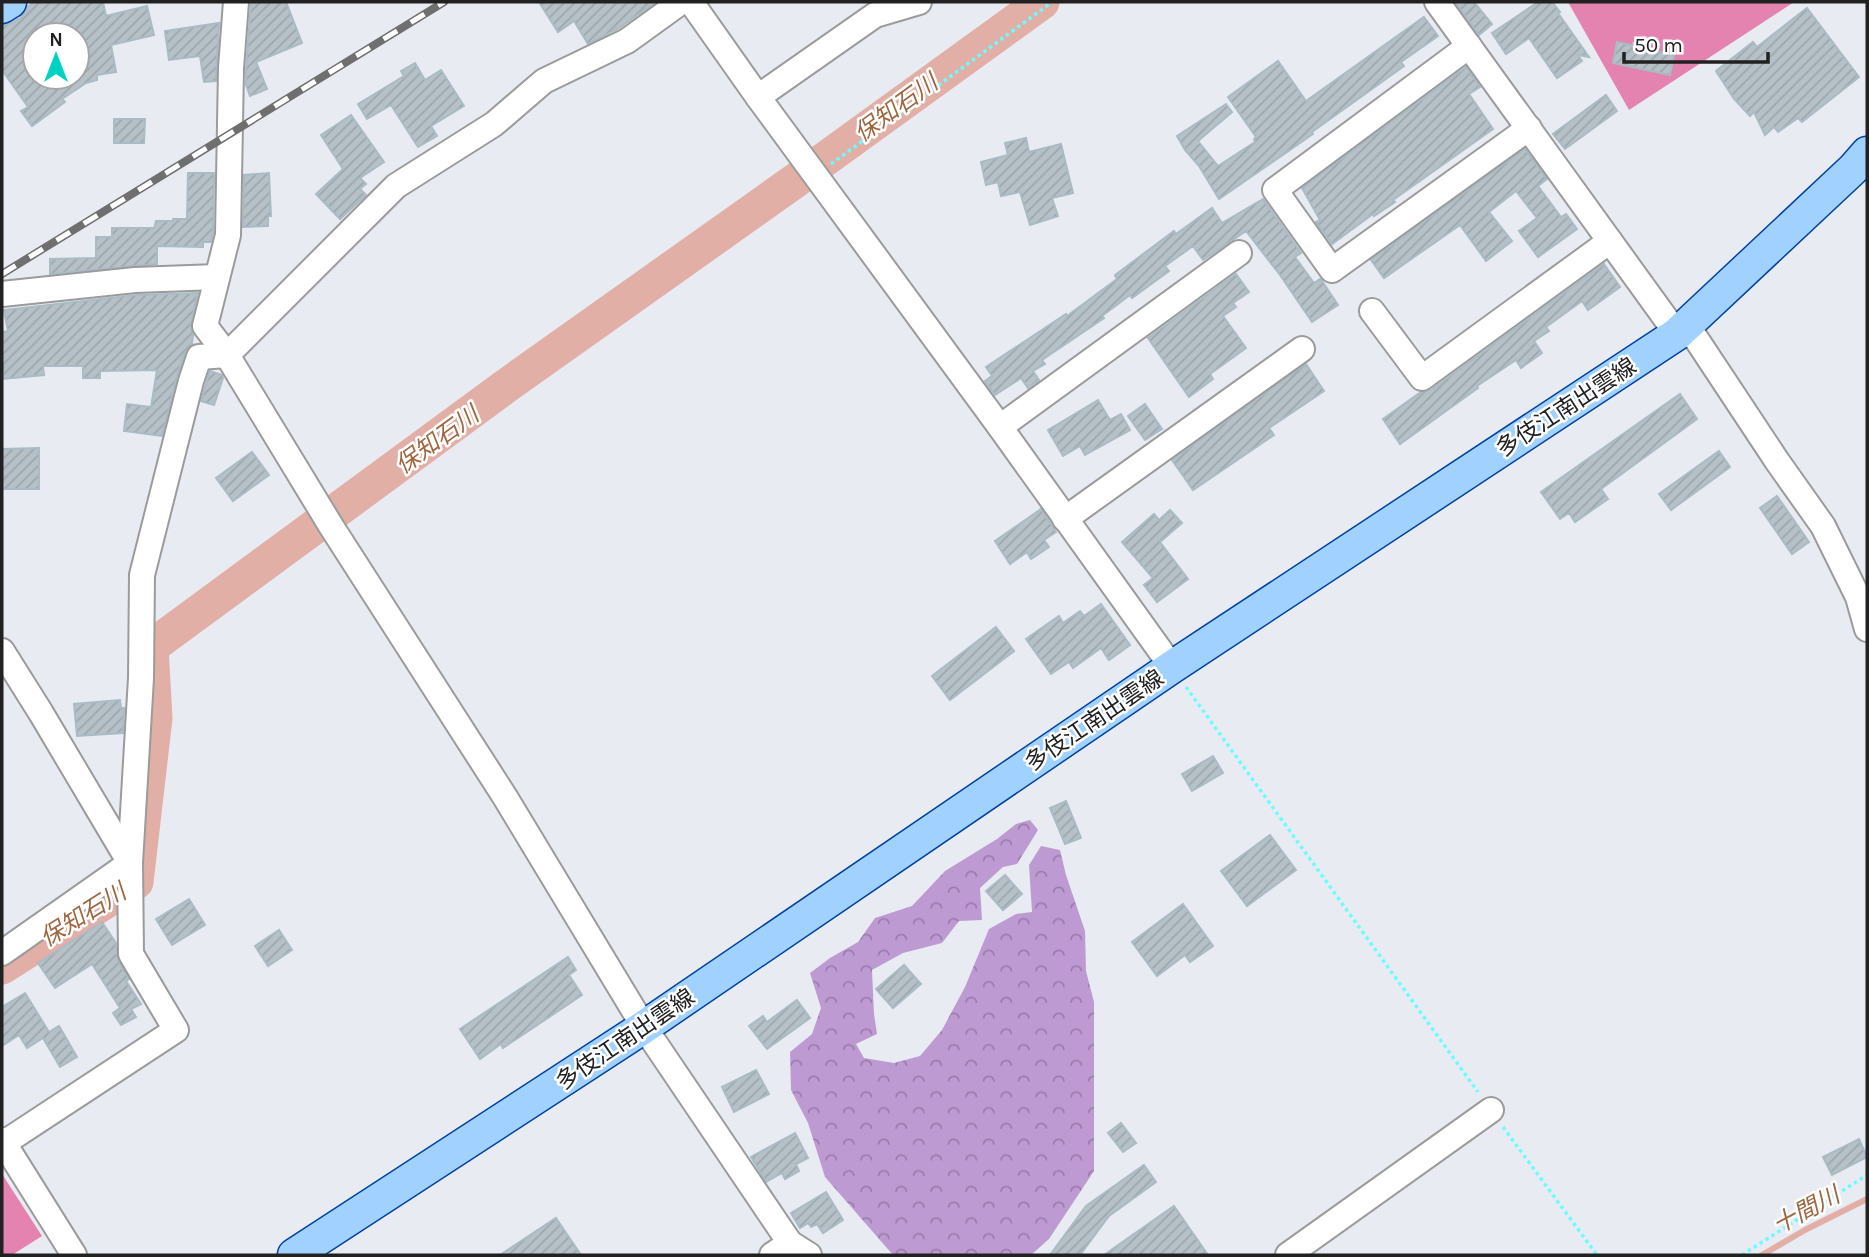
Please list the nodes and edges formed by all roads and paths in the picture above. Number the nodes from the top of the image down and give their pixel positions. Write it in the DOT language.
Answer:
graph roads {
  1 [pos="10,2"];
  2 [pos="236,2"];
  3 [pos="681,2"];
  4 [pos="691,2"];
  5 [pos="919,2"];
  6 [pos="1052,2"];
  7 [pos="1437,2"];
  8 [pos="2,7"];
  9 [pos="1469,46"];
  10 [pos="758,97"];
  11 [pos="1529,128"];
  12 [pos="1867,153"];
  13 [pos="816,175"];
  14 [pos="1610,241"];
  15 [pos="1239,253"];
  16 [pos="217,277"];
  17 [pos="2,294"];
  18 [pos="1372,311"];
  19 [pos="1682,329"];
  20 [pos="1302,349"];
  21 [pos="228,355"];
  22 [pos="1000,427"];
  23 [pos="1065,519"];
  24 [pos="1867,629"];
  25 [pos="2,651"];
  26 [pos="1172,667"];
  27 [pos="130,863"];
  28 [pos="2,953"];
  29 [pos="644,1027"];
  30 [pos="1491,1110"];
  31 [pos="3,1141"];
  32 [pos="1867,1175"];
  33 [pos="795,1252"];
  34 [pos="74,1255"];
  35 [pos="294,1255"];
  36 [pos="1288,1255"];
  37 [pos="1597,1255"];
  38 [pos="1742,1255"];
  1 -- 8 [label="main road"];
  2 -- 16 [label="street"];
  3 -- 21 [label="street"];
  4 -- 10 [label="street"];
  5 -- 10 [label="street"];
  6 -- 13 [label="path"];
  7 -- 9 [label="street"];
  9 -- 11 [label="street"];
  9 -- 11 [label="street"];
  10 -- 13 [label="street"];
  11 -- 14 [label="street"];
  12 -- 19 [label="main road, 多伎江南出雲線"];
  13 -- 22 [label="street"];
  14 -- 18 [label="street"];
  14 -- 19 [label="street"];
  15 -- 22 [label="street"];
  16 -- 17 [label="street"];
  16 -- 21 [label="street"];
  19 -- 24 [label="street"];
  19 -- 26 [label="main road, 多伎江南出雲線"];
  20 -- 23 [label="street"];
  21 -- 27 [label="street"];
  21 -- 29 [label="street"];
  22 -- 23 [label="street"];
  23 -- 26 [label="street"];
  25 -- 27 [label="street"];
  26 -- 29 [label="main road, 多伎江南出雲線"];
  26 -- 30 [label="path"];
  27 -- 28 [label="street"];
  27 -- 31 [label="street"];
  29 -- 33 [label="street"];
  29 -- 35 [label="main road, 多伎江南出雲線"];
  30 -- 36 [label="street"];
  30 -- 37 [label="path"];
  31 -- 34 [label="street"];
  32 -- 38 [label="path"];
}
